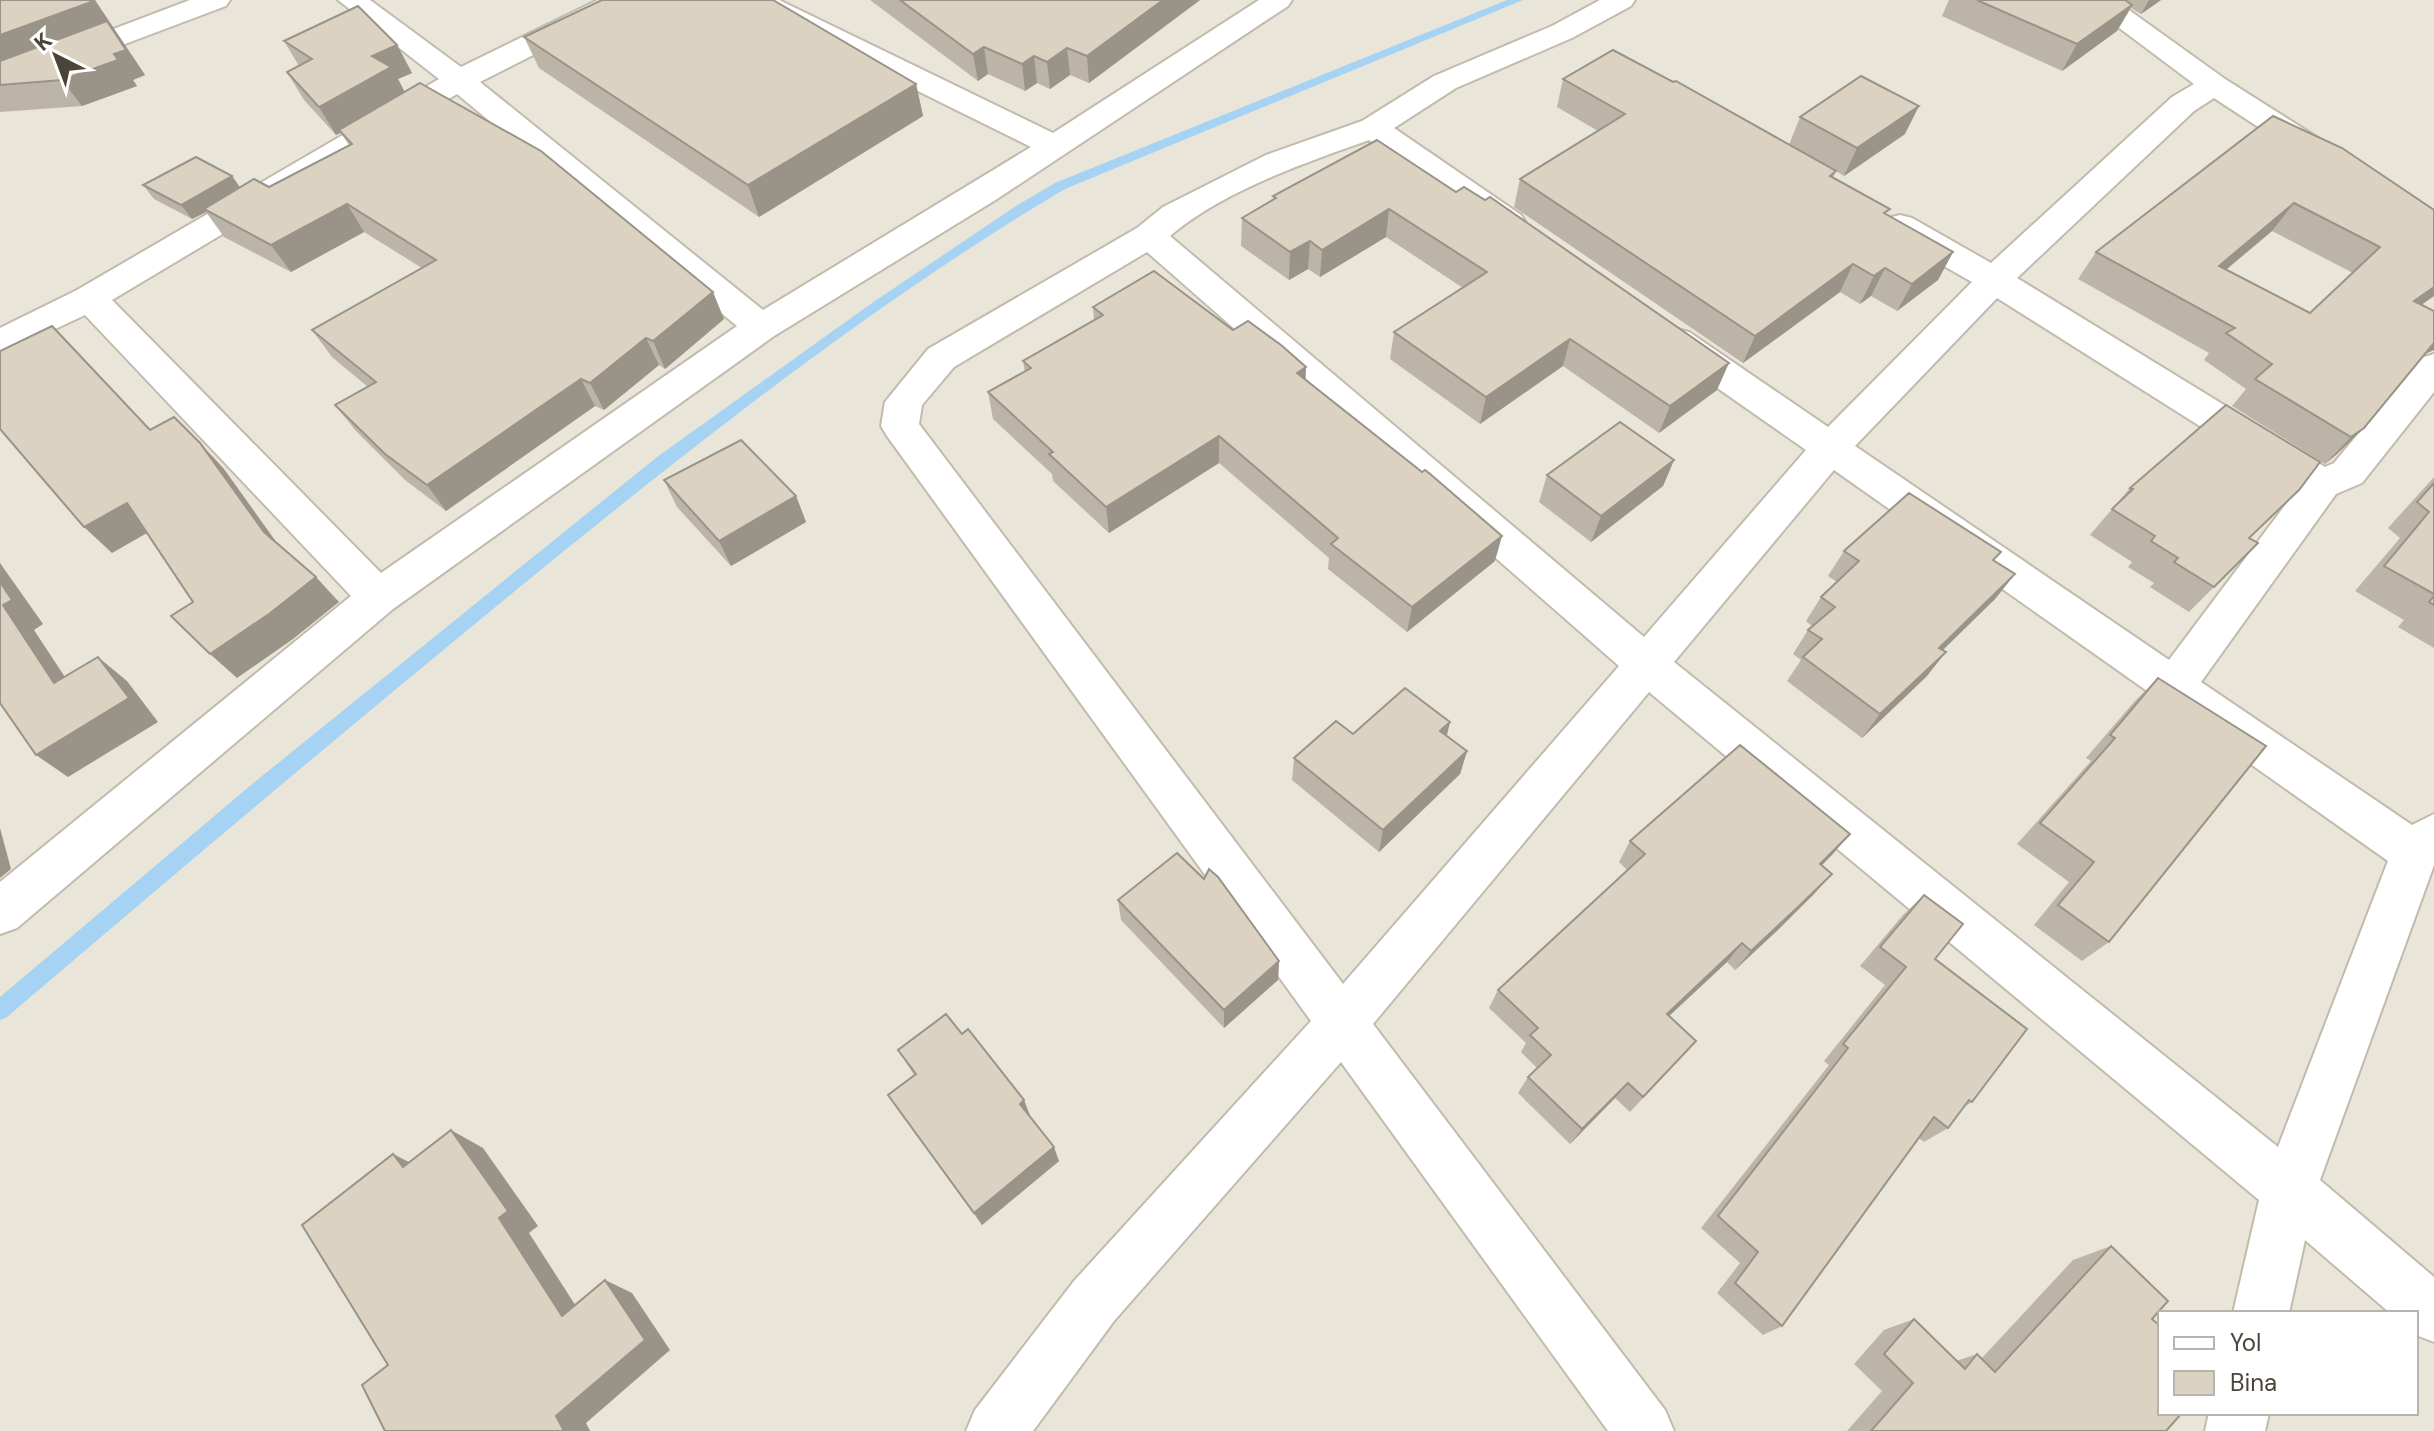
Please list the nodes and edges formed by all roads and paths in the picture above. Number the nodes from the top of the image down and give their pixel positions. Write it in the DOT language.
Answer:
graph roads {
  1 [pos="216,0"];
  2 [pos="352,0"];
  3 [pos="620,0"];
  4 [pos="756,0"];
  5 [pos="1278,0"];
  6 [pos="1621,0"];
  7 [pos="2096,0"];
  8 [pos="459,80"];
  9 [pos="0,82"];
  10 [pos="2214,85"];
  11 [pos="1373,128"];
  12 [pos="1054,146"];
  13 [pos="2339,167"];
  14 [pos="1873,210"];
  15 [pos="1149,236"];
  16 [pos="1543,247"];
  17 [pos="1994,280"];
  18 [pos="89,298"];
  19 [pos="1647,320"];
  20 [pos="761,327"];
  21 [pos="0,343"];
  22 [pos="2434,367"];
  23 [pos="1830,448"];
  24 [pos="2322,484"];
  25 [pos="378,597"];
  26 [pos="1648,666"];
  27 [pos="2173,687"];
  28 [pos="2424,844"];
  29 [pos="0,912"];
  30 [pos="1342,1023"];
  31 [pos="2289,1190"];
  32 [pos="2261,1311"];
  33 [pos="2434,1314"];
  34 [pos="996,1431"];
  35 [pos="1644,1431"];
  1 -- 9 [label="street"];
  2 -- 8 [label="street"];
  3 -- 8 [label="street"];
  4 -- 12 [label="street"];
  5 -- 12 [label="street"];
  6 -- 11 [label="street"];
  7 -- 10 [label="street"];
  8 -- 18 [label="street"];
  8 -- 20 [label="street"];
  10 -- 13 [label="street"];
  10 -- 17 [label="street"];
  11 -- 15 [label="street"];
  11 -- 16 [label="street"];
  12 -- 20 [label="street"];
  14 -- 17 [label="street"];
  15 -- 26 [label="street"];
  15 -- 30 [label="street"];
  17 -- 23 [label="street"];
  17 -- 24 [label="street"];
  18 -- 21 [label="street"];
  18 -- 25 [label="street"];
  19 -- 23 [label="street"];
  20 -- 25 [label="street"];
  22 -- 24 [label="street"];
  23 -- 26 [label="street"];
  23 -- 27 [label="street"];
  24 -- 27 [label="street"];
  25 -- 29 [label="street"];
  26 -- 30 [label="street"];
  26 -- 31 [label="street"];
  27 -- 28 [label="street"];
  28 -- 31 [label="street"];
  30 -- 34 [label="street"];
  30 -- 35 [label="street"];
  31 -- 32 [label="street"];
  31 -- 33 [label="street"];
}
